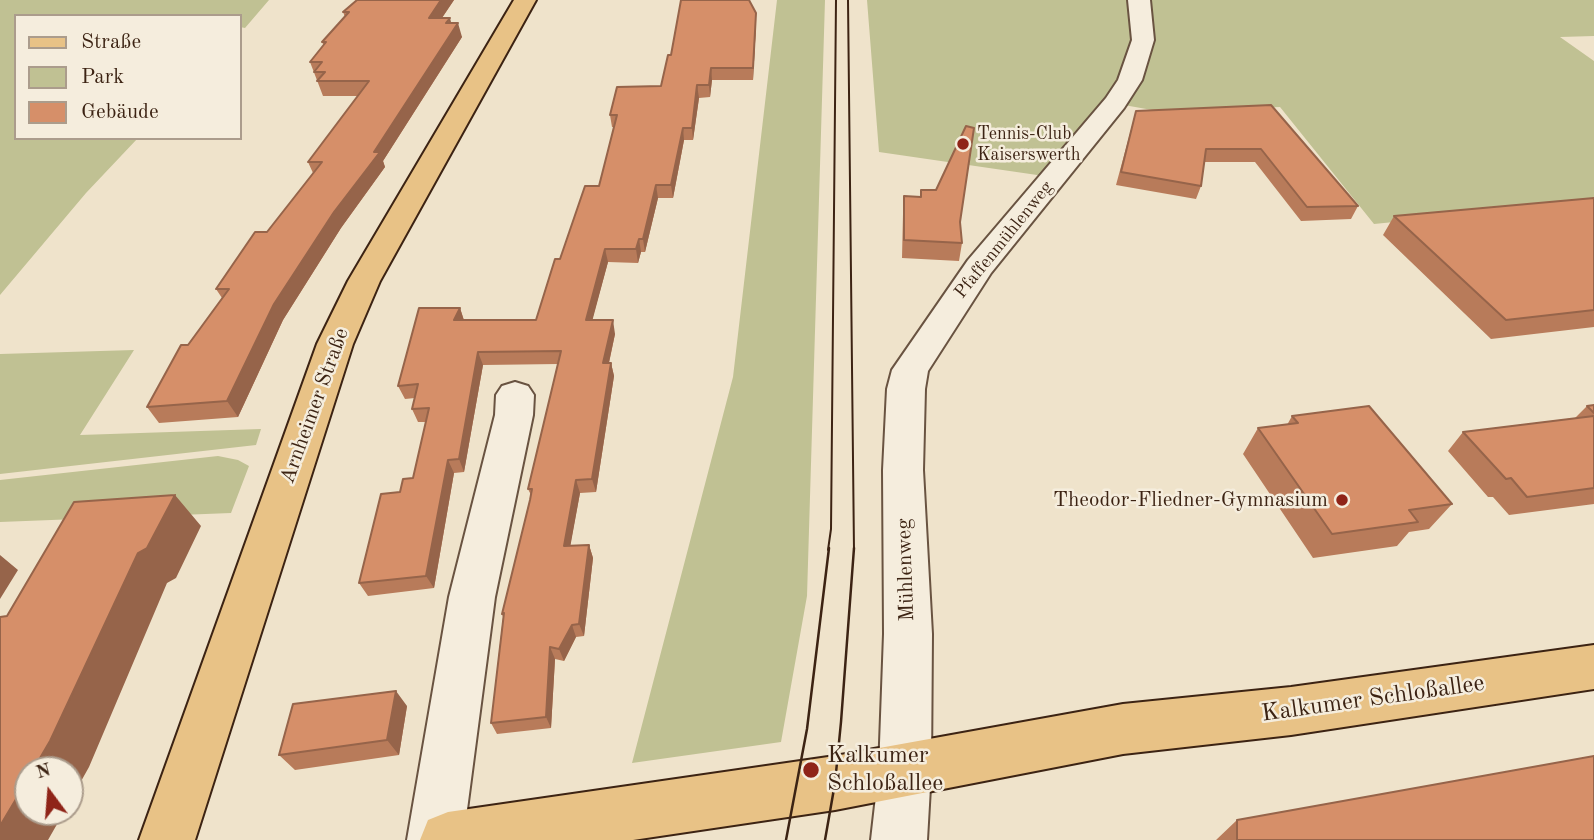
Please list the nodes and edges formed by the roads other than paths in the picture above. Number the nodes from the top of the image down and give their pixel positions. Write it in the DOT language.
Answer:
graph roads {
  1 [pos="525,0"];
  2 [pos="1139,0"];
  3 [pos="910,370"];
  4 [pos="515,396"];
  5 [pos="1594,667"];
  6 [pos="905,770"];
  7 [pos="167,840"];
  8 [pos="435,840"];
  9 [pos="447,840"];
  10 [pos="899,840"];
  1 -- 7 [label="main road, Arnheimer Straße"];
  2 -- 3 [label="street, Pfaffenmühlenweg"];
  3 -- 6 [label="street, Mühlenweg"];
  4 -- 8 [label="street"];
  5 -- 6 [label="main road, Kalkumer Schloßallee"];
  6 -- 9 [label="main road, Kalkumer Schloßallee"];
  6 -- 10 [label="street, Mühlenweg"];
}
